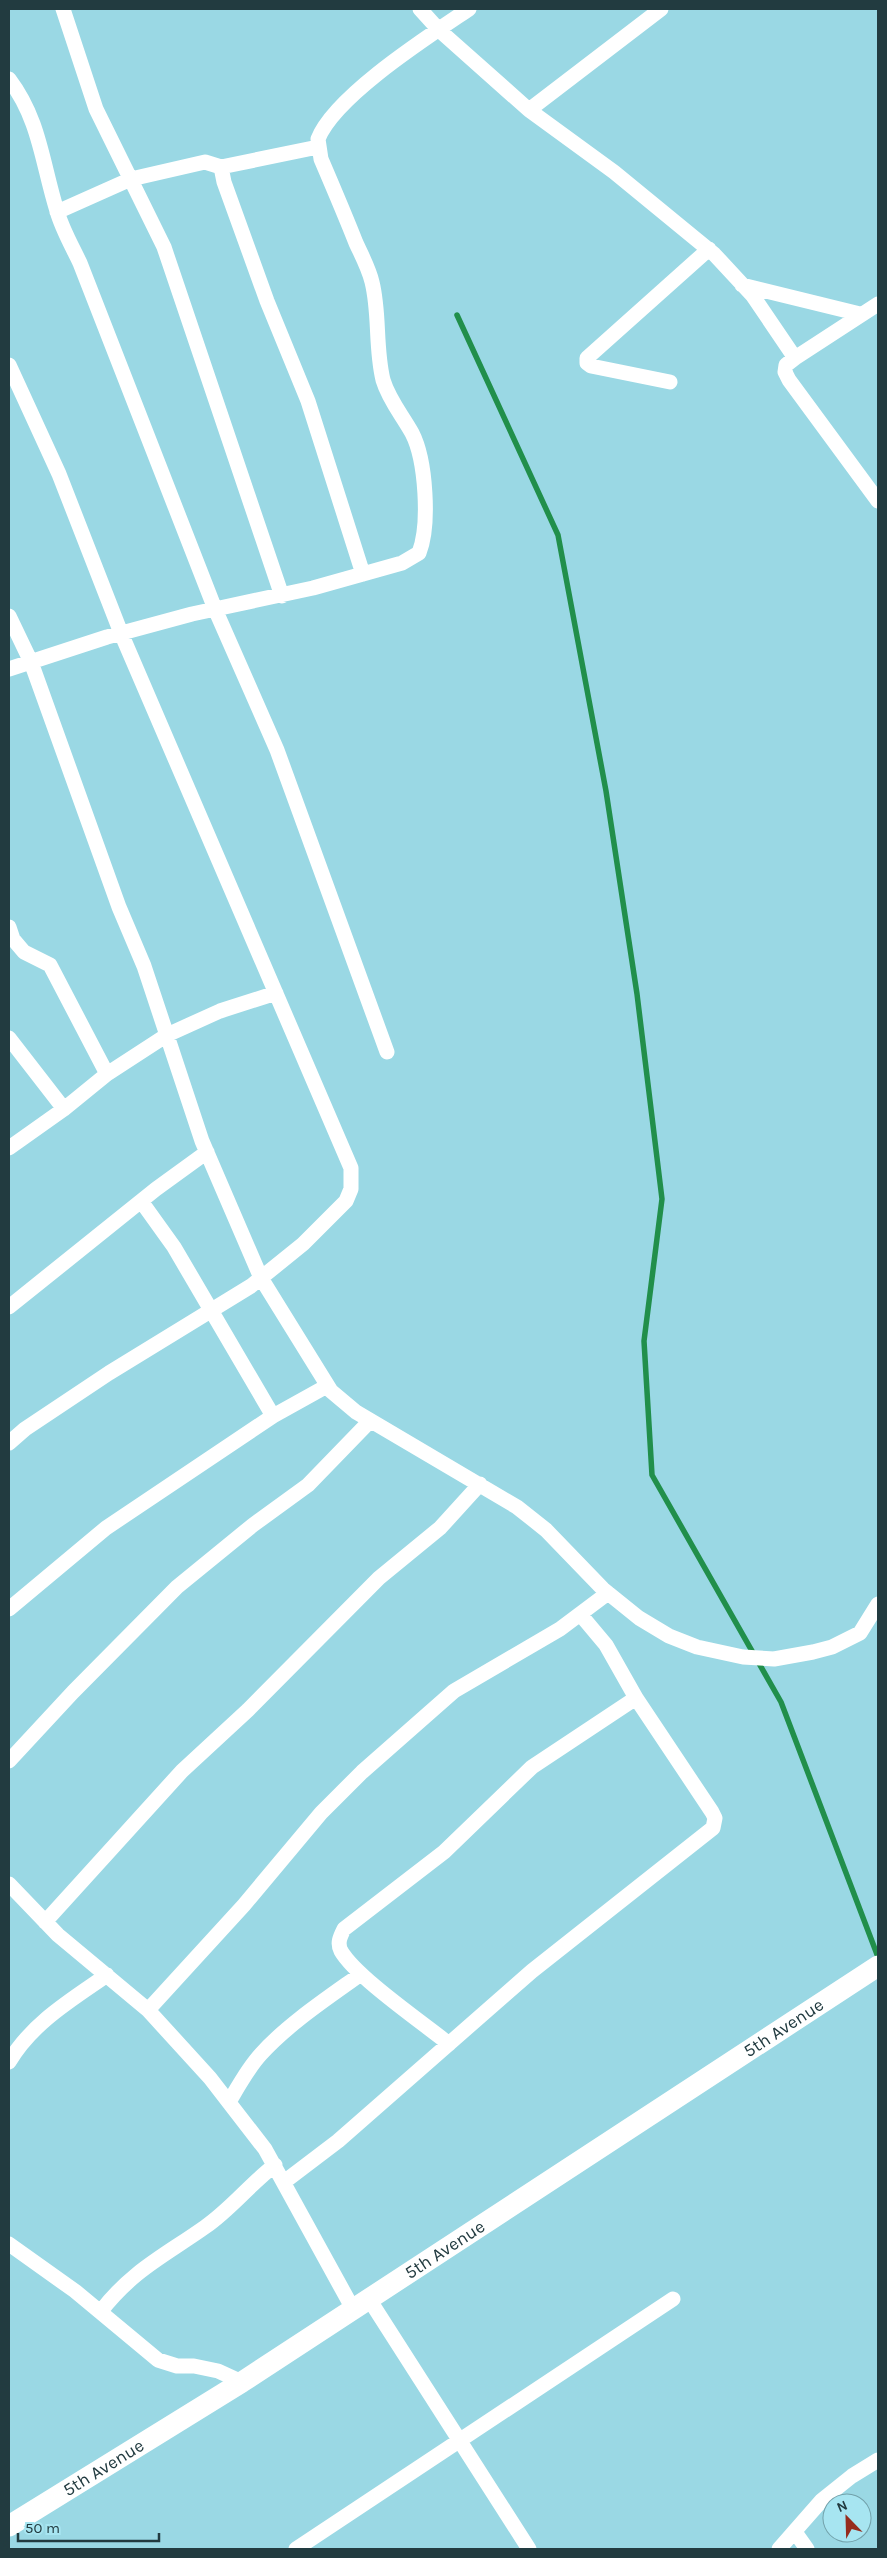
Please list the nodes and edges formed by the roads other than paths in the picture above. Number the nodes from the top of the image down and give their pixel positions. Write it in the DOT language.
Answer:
graph roads {
  1 [pos="63,9"];
  2 [pos="420,9"];
  3 [pos="469,9"];
  4 [pos="661,9"];
  5 [pos="439,30"];
  6 [pos="9,79"];
  7 [pos="529,110"];
  8 [pos="318,147"];
  9 [pos="220,166"];
  10 [pos="131,179"];
  11 [pos="57,212"];
  12 [pos="709,249"];
  13 [pos="740,285"];
  14 [pos="878,304"];
  15 [pos="860,314"];
  16 [pos="796,358"];
  17 [pos="9,365"];
  18 [pos="670,382"];
  19 [pos="878,501"];
  20 [pos="363,574"];
  21 [pos="282,596"];
  22 [pos="215,609"];
  23 [pos="9,616"];
  24 [pos="121,633"];
  25 [pos="31,662"];
  26 [pos="9,669"];
  27 [pos="9,927"];
  28 [pos="276,993"];
  29 [pos="167,1035"];
  30 [pos="9,1038"];
  31 [pos="387,1052"];
  32 [pos="107,1074"];
  33 [pos="64,1109"];
  34 [pos="9,1148"];
  35 [pos="208,1152"];
  36 [pos="141,1201"];
  37 [pos="261,1278"];
  38 [pos="9,1307"];
  39 [pos="212,1311"];
  40 [pos="327,1386"];
  41 [pos="273,1416"];
  42 [pos="370,1421"];
  43 [pos="9,1443"];
  44 [pos="480,1484"];
  45 [pos="608,1593"];
  46 [pos="878,1604"];
  47 [pos="9,1609"];
  48 [pos="580,1614"];
  49 [pos="636,1698"];
  50 [pos="9,1761"];
  51 [pos="9,1884"];
  52 [pos="45,1922"];
  53 [pos="878,1966"];
  54 [pos="361,1974"];
  55 [pos="107,1975"];
  56 [pos="148,2010"];
  57 [pos="449,2044"];
  58 [pos="9,2062"];
  59 [pos="229,2102"];
  60 [pos="275,2165"];
  61 [pos="284,2182"];
  62 [pos="9,2244"];
  63 [pos="673,2298"];
  64 [pos="361,2304"];
  65 [pos="101,2312"];
  66 [pos="242,2382"];
  67 [pos="458,2440"];
  68 [pos="878,2460"];
  69 [pos="9,2526"];
  70 [pos="795,2532"];
  71 [pos="296,2549"];
  72 [pos="529,2549"];
  73 [pos="779,2549"];
  74 [pos="807,2549"];
  1 -- 10 [label="street"];
  2 -- 5 [label="street"];
  3 -- 5 [label="street"];
  4 -- 7 [label="street"];
  5 -- 7 [label="street"];
  5 -- 8 [label="street"];
  6 -- 11 [label="street"];
  7 -- 12 [label="street"];
  8 -- 9 [label="street"];
  8 -- 20 [label="street"];
  9 -- 10 [label="street"];
  9 -- 20 [label="street"];
  10 -- 11 [label="street"];
  10 -- 21 [label="street"];
  11 -- 22 [label="street"];
  12 -- 13 [label="street"];
  12 -- 18 [label="street"];
  13 -- 15 [label="street"];
  13 -- 16 [label="street"];
  14 -- 15 [label="street"];
  15 -- 16 [label="street"];
  16 -- 19 [label="street"];
  17 -- 24 [label="street"];
  20 -- 21 [label="street"];
  21 -- 22 [label="street"];
  22 -- 24 [label="street"];
  22 -- 31 [label="street"];
  23 -- 25 [label="street"];
  24 -- 25 [label="street"];
  24 -- 28 [label="street"];
  25 -- 26 [label="street"];
  25 -- 29 [label="street"];
  27 -- 32 [label="street"];
  28 -- 29 [label="street"];
  28 -- 37 [label="street"];
  29 -- 32 [label="street"];
  29 -- 35 [label="street"];
  30 -- 33 [label="street"];
  32 -- 33 [label="street"];
  33 -- 34 [label="street"];
  35 -- 36 [label="street"];
  35 -- 37 [label="street"];
  36 -- 38 [label="street"];
  36 -- 39 [label="street"];
  37 -- 39 [label="street"];
  37 -- 40 [label="street"];
  39 -- 41 [label="street"];
  39 -- 43 [label="street"];
  40 -- 41 [label="street"];
  40 -- 42 [label="street"];
  41 -- 47 [label="street"];
  42 -- 44 [label="street"];
  42 -- 50 [label="street"];
  44 -- 45 [label="street"];
  44 -- 52 [label="street"];
  45 -- 46 [label="street"];
  45 -- 48 [label="street"];
  48 -- 49 [label="street"];
  48 -- 56 [label="street"];
  49 -- 54 [label="street"];
  49 -- 57 [label="street"];
  51 -- 52 [label="street"];
  52 -- 55 [label="street"];
  53 -- 64 [label="street, 5th Avenue"];
  54 -- 57 [label="street"];
  54 -- 59 [label="street"];
  55 -- 56 [label="street"];
  55 -- 58 [label="street"];
  56 -- 59 [label="street"];
  57 -- 61 [label="street"];
  59 -- 60 [label="street"];
  60 -- 61 [label="street"];
  60 -- 65 [label="street"];
  61 -- 64 [label="street"];
  62 -- 65 [label="street"];
  63 -- 67 [label="street"];
  64 -- 66 [label="street, 5th Avenue"];
  64 -- 67 [label="street"];
  65 -- 66 [label="street"];
  66 -- 69 [label="street, 5th Avenue"];
  67 -- 71 [label="street"];
  67 -- 72 [label="street"];
  68 -- 70 [label="street"];
  70 -- 73 [label="street"];
  70 -- 74 [label="street"];
}
